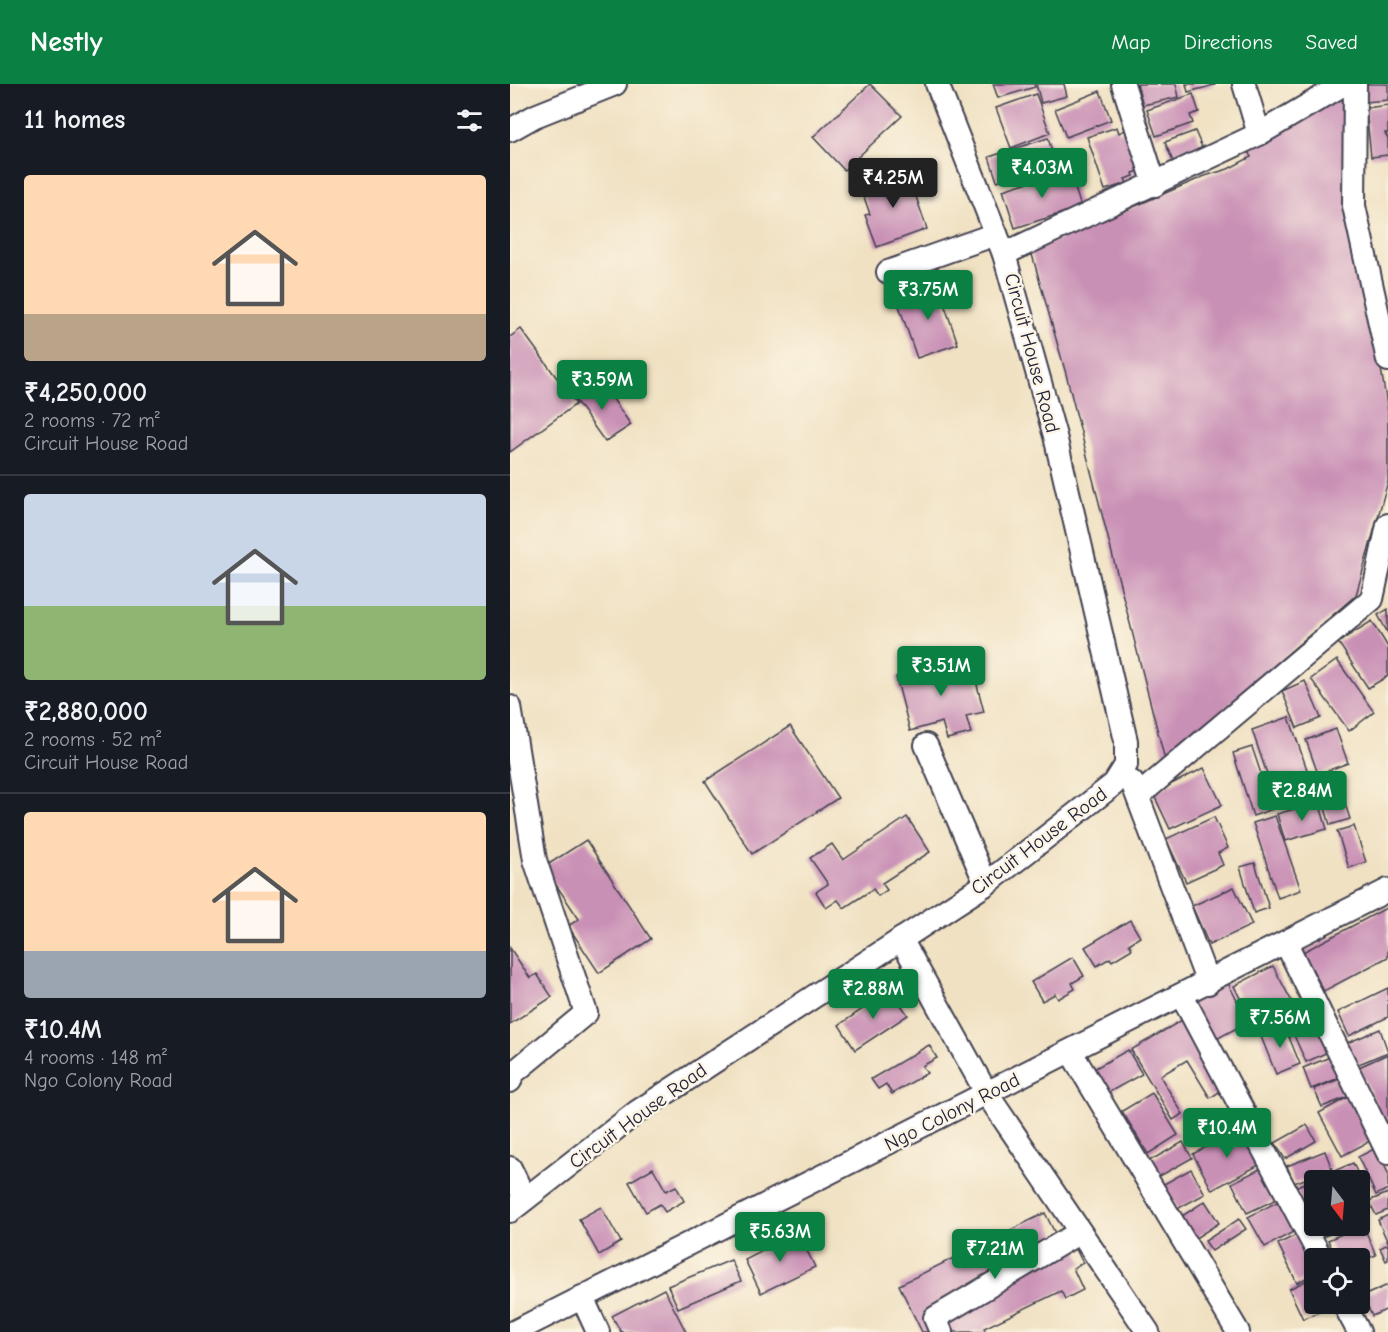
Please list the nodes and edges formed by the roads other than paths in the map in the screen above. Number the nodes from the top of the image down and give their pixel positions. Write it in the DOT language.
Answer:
graph roads {
  1 [pos="615,84"];
  2 [pos="937,84"];
  3 [pos="1123,84"];
  4 [pos="1244,84"];
  5 [pos="1344,84"];
  6 [pos="1355,84"];
  7 [pos="510,130"];
  8 [pos="1259,134"];
  9 [pos="1155,185"];
  10 [pos="1000,244"];
  11 [pos="888,272"];
  12 [pos="1388,360"];
  13 [pos="1388,525"];
  14 [pos="1380,595"];
  15 [pos="510,707"];
  16 [pos="926,745"];
  17 [pos="1125,765"];
  18 [pos="1138,796"];
  19 [pos="986,884"];
  20 [pos="1388,890"];
  21 [pos="901,939"];
  22 [pos="1286,943"];
  23 [pos="1208,983"];
  24 [pos="1182,996"];
  25 [pos="1071,1052"];
  26 [pos="510,1082"];
  27 [pos="987,1094"];
  28 [pos="1388,1153"];
  29 [pos="510,1168"];
  30 [pos="517,1205"];
  31 [pos="1080,1232"];
  32 [pos="1316,1248"];
  33 [pos="582,1297"];
  34 [pos="1349,1314"];
  35 [pos="514,1332"];
  36 [pos="598,1332"];
  37 [pos="941,1332"];
  38 [pos="1148,1332"];
  39 [pos="1238,1332"];
  40 [pos="1359,1332"];
  1 -- 7 [label="street"];
  2 -- 10 [label="street, Circuit House Road"];
  3 -- 9 [label="street"];
  4 -- 8 [label="street"];
  5 -- 8 [label="street"];
  6 -- 12 [label="street"];
  8 -- 9 [label="street"];
  9 -- 10 [label="street"];
  10 -- 11 [label="street"];
  10 -- 17 [label="street, Circuit House Road"];
  13 -- 14 [label="street"];
  14 -- 18 [label="street"];
  15 -- 26 [label="street"];
  16 -- 19 [label="street"];
  17 -- 18 [label="street"];
  17 -- 19 [label="street, Circuit House Road"];
  18 -- 23 [label="street"];
  19 -- 21 [label="street, Circuit House Road"];
  20 -- 22 [label="street, Ngo Colony Road"];
  21 -- 27 [label="street"];
  21 -- 30 [label="street, Circuit House Road"];
  22 -- 23 [label="street, Ngo Colony Road"];
  22 -- 28 [label="street"];
  23 -- 24 [label="street, Ngo Colony Road"];
  24 -- 25 [label="street, Ngo Colony Road"];
  24 -- 32 [label="street"];
  25 -- 27 [label="street, Ngo Colony Road"];
  25 -- 39 [label="street"];
  27 -- 31 [label="street"];
  27 -- 33 [label="street, Ngo Colony Road"];
  29 -- 30 [label="street"];
  31 -- 37 [label="street"];
  31 -- 38 [label="street"];
  33 -- 35 [label="street, Ngo Colony Road"];
  33 -- 36 [label="street"];
  34 -- 40 [label="street"];
}
